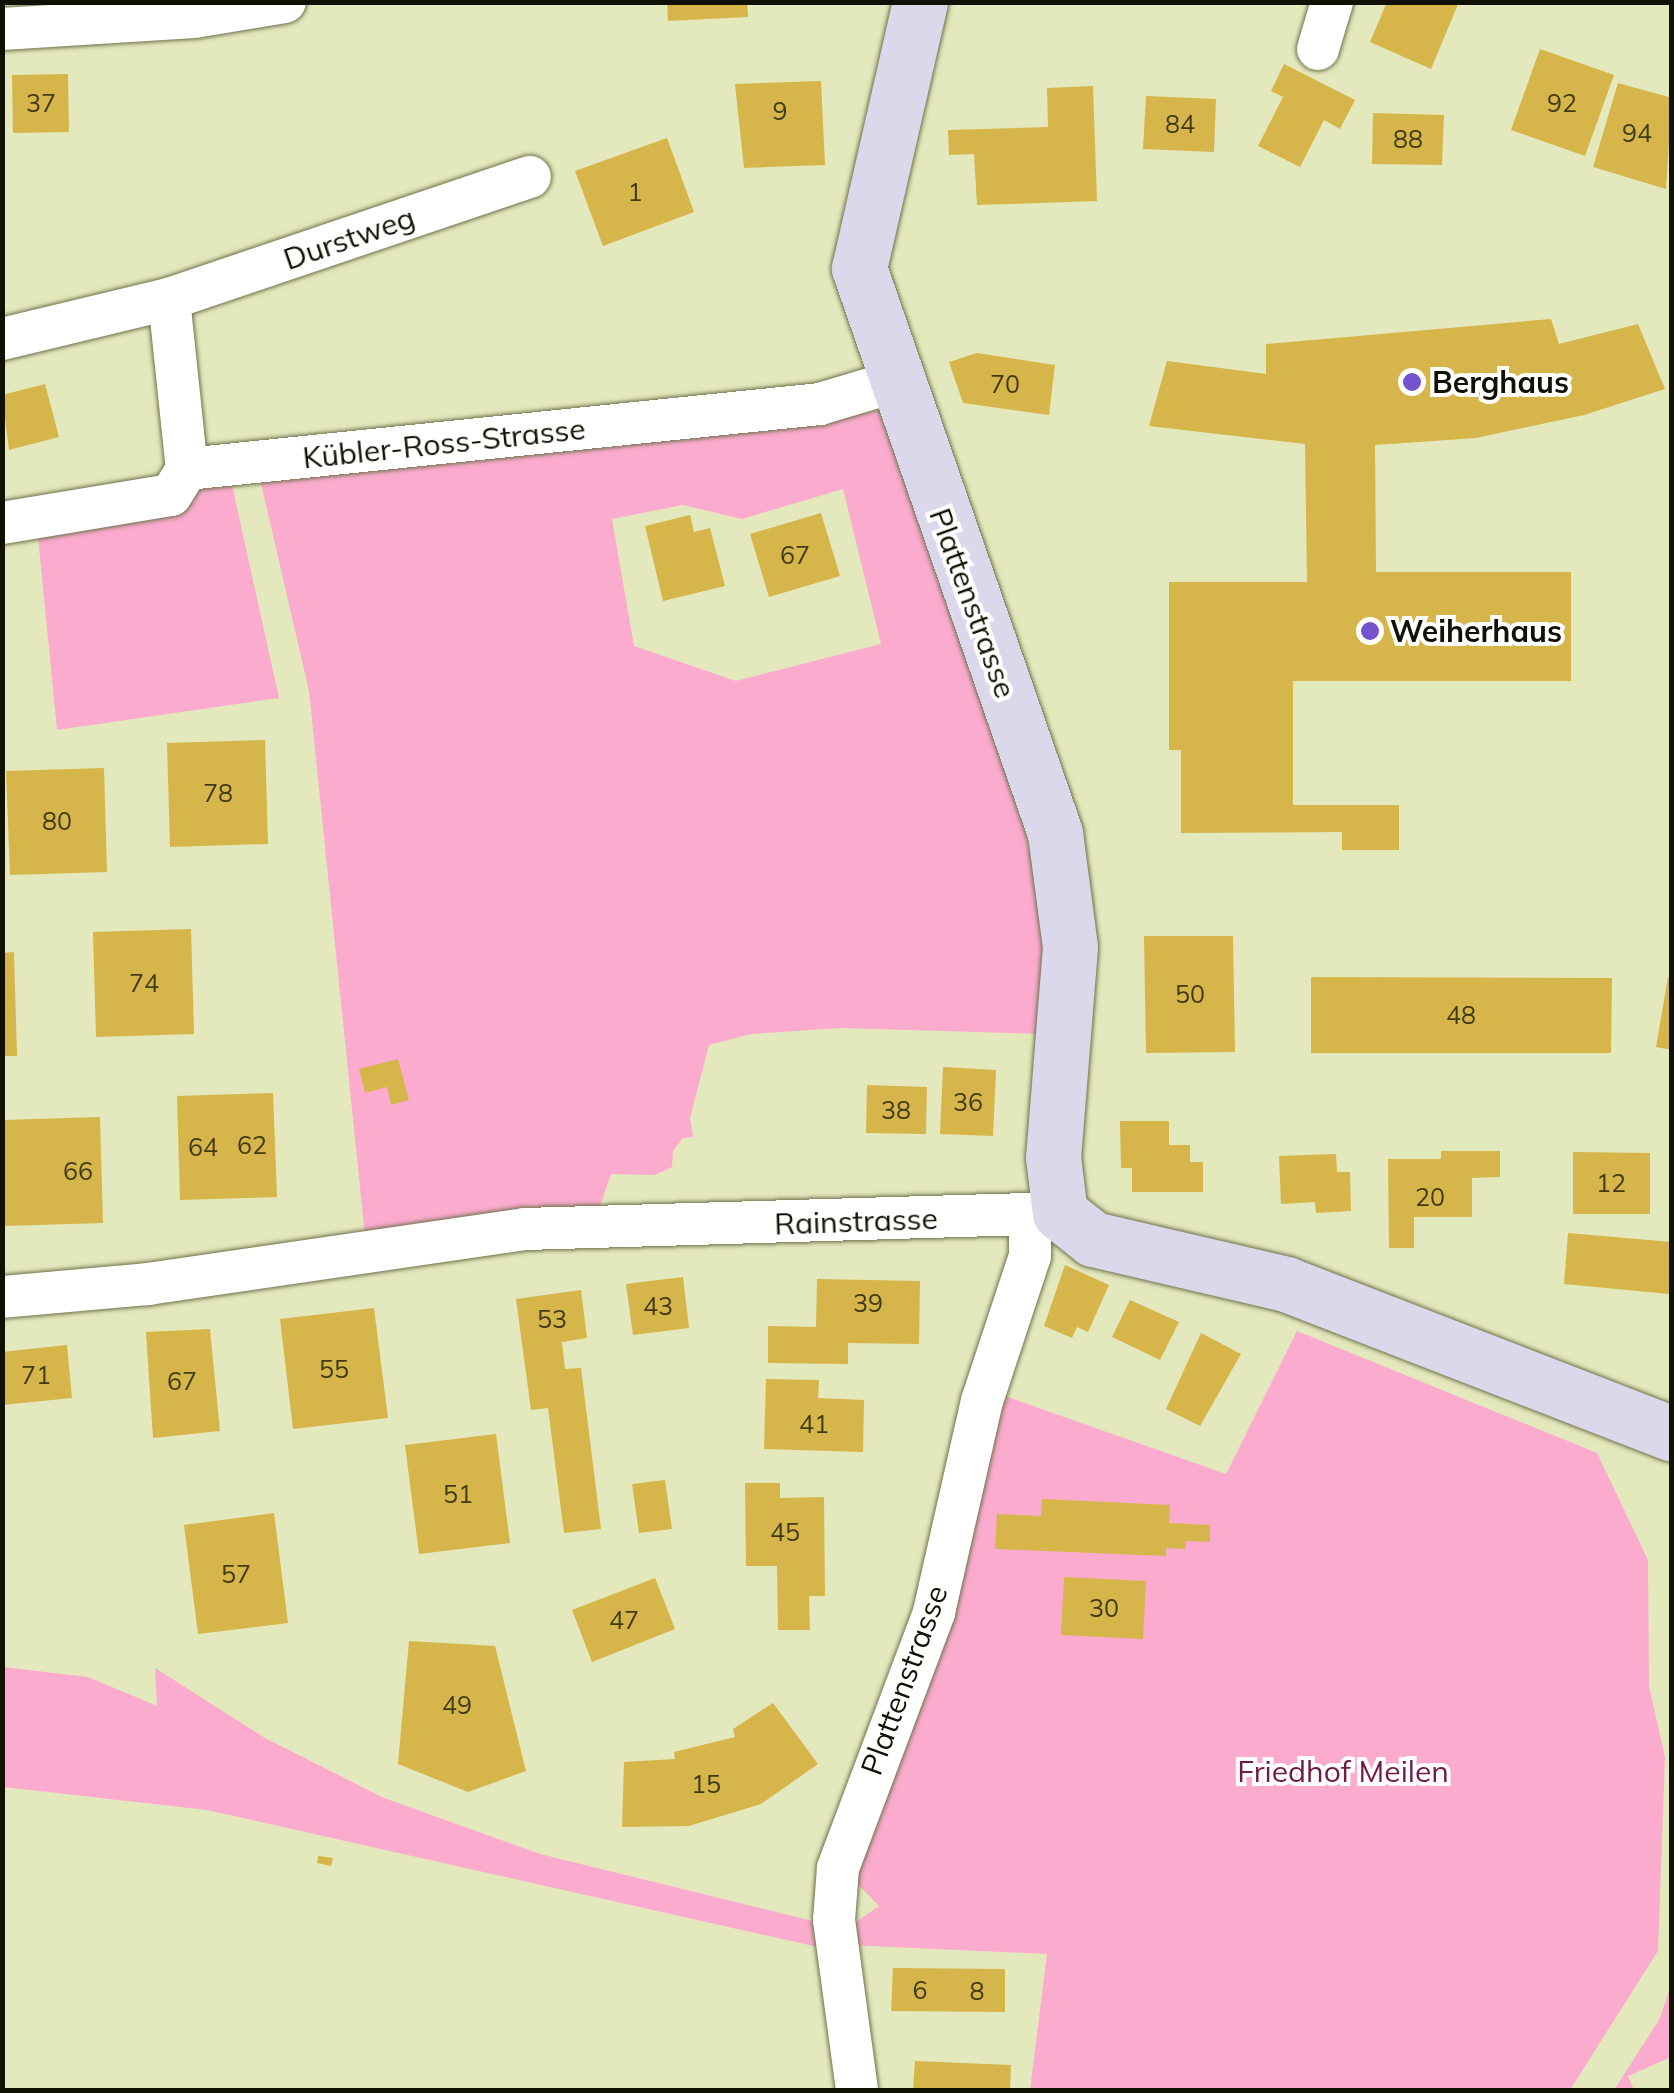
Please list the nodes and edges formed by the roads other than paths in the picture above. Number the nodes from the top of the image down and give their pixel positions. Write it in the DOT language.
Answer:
graph roads {
  1 [pos="285,2"];
  2 [pos="920,2"];
  3 [pos="1332,2"];
  4 [pos="2,29"];
  5 [pos="1318,49"];
  6 [pos="530,177"];
  7 [pos="169,299"];
  8 [pos="2,340"];
  9 [pos="897,381"];
  10 [pos="188,469"];
  11 [pos="2,523"];
  12 [pos="1045,1214"];
  13 [pos="2,1297"];
  14 [pos="1672,1434"];
  15 [pos="857,2090"];
  1 -- 4 [label="street"];
  2 -- 9 [label="street, Plattenstrasse"];
  3 -- 5 [label="street"];
  6 -- 7 [label="street, Durstweg"];
  7 -- 8 [label="street, Durstweg"];
  7 -- 10 [label="street"];
  9 -- 10 [label="street, Kübler-Ross-Strasse"];
  9 -- 12 [label="street, Plattenstrasse"];
  10 -- 11 [label="street"];
  12 -- 13 [label="street, Rainstrasse"];
  12 -- 14 [label="street"];
  12 -- 15 [label="street, Plattenstrasse"];
}
